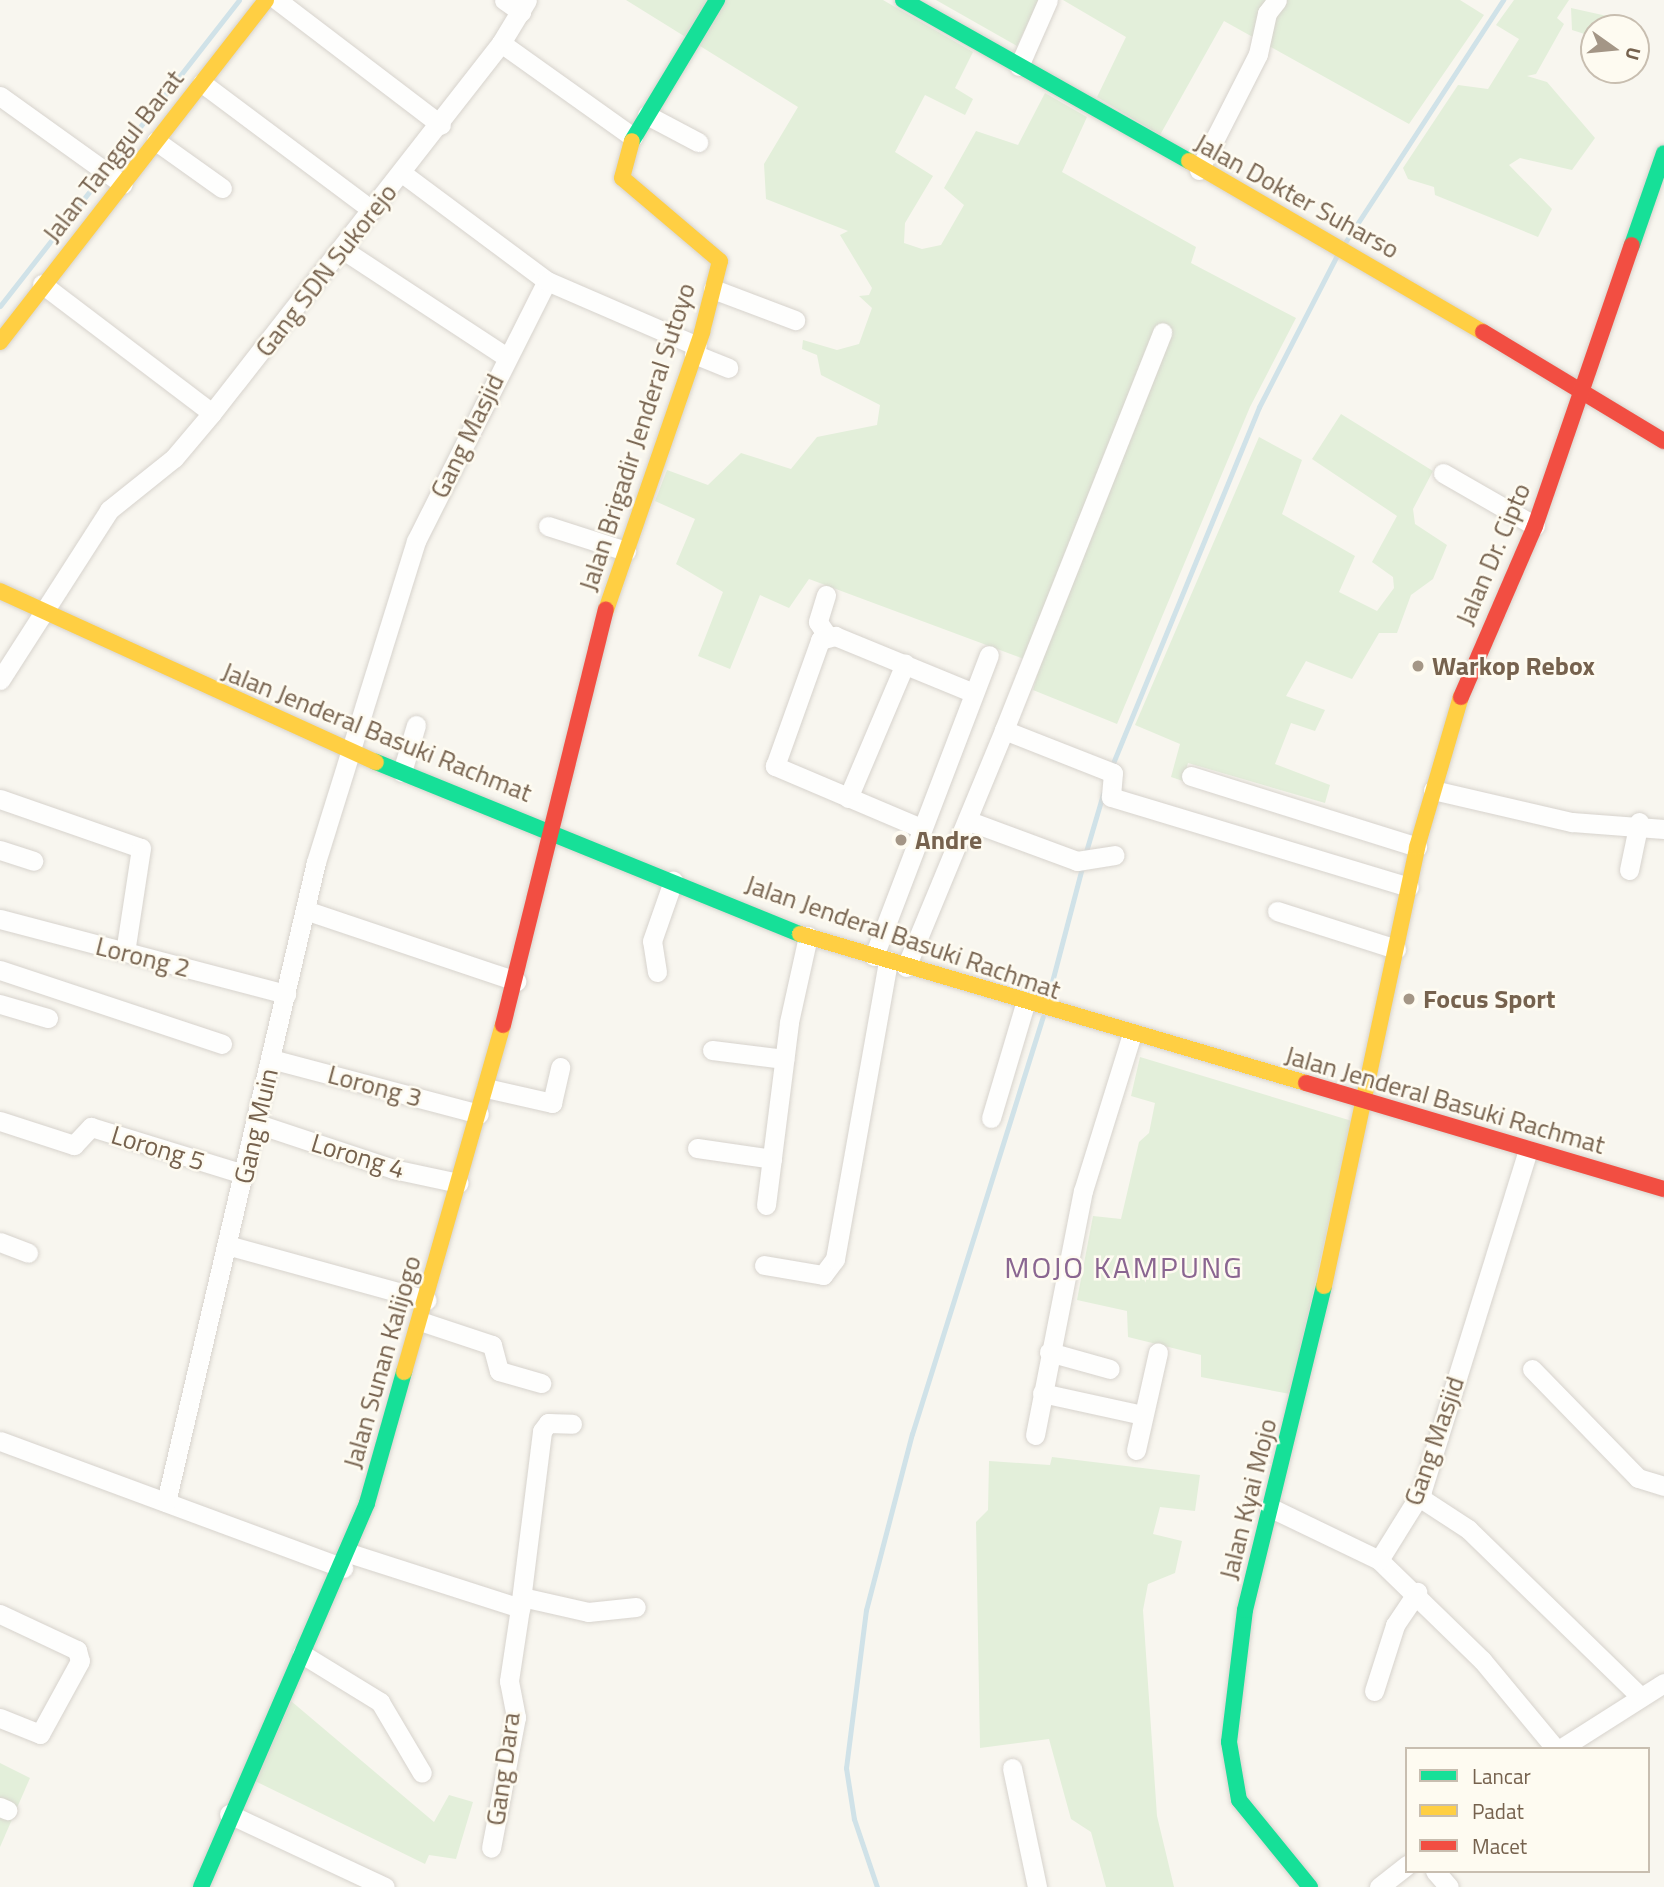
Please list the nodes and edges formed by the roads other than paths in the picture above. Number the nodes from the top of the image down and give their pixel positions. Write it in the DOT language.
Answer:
graph roads {
  1 [pos="266,0"];
  2 [pos="277,0"];
  3 [pos="504,0"];
  4 [pos="717,0"];
  5 [pos="903,0"];
  6 [pos="1048,0"];
  7 [pos="1277,0"];
  8 [pos="524,6"];
  9 [pos="501,43"];
  10 [pos="1020,65"];
  11 [pos="202,83"];
  12 [pos="0,96"];
  13 [pos="647,114"];
  14 [pos="440,125"];
  15 [pos="633,137"];
  16 [pos="156,141"];
  17 [pos="698,142"];
  18 [pos="1664,153"];
  19 [pos="1199,170"];
  20 [pos="402,173"];
  21 [pos="122,184"];
  22 [pos="222,188"];
  23 [pos="373,210"];
  24 [pos="342,249"];
  25 [pos="547,281"];
  26 [pos="42,284"];
  27 [pos="713,289"];
  28 [pos="795,320"];
  29 [pos="1162,332"];
  30 [pos="0,342"];
  31 [pos="696,350"];
  32 [pos="505,356"];
  33 [pos="728,368"];
  34 [pos="1577,391"];
  35 [pos="212,413"];
  36 [pos="1664,441"];
  37 [pos="1443,473"];
  38 [pos="548,526"];
  39 [pos="1535,526"];
  40 [pos="626,551"];
  41 [pos="0,591"];
  42 [pos="826,595"];
  43 [pos="42,615"];
  44 [pos="827,634"];
  45 [pos="989,655"];
  46 [pos="905,664"];
  47 [pos="0,680"];
  48 [pos="974,693"];
  49 [pos="416,724"];
  50 [pos="1004,730"];
  51 [pos="354,752"];
  52 [pos="402,772"];
  53 [pos="1191,776"];
  54 [pos="1433,790"];
  55 [pos="848,798"];
  56 [pos="0,799"];
  57 [pos="969,821"];
  58 [pos="1639,822"];
  59 [pos="920,828"];
  60 [pos="1664,829"];
  61 [pos="555,831"];
  62 [pos="1417,847"];
  63 [pos="0,850"];
  64 [pos="1115,855"];
  65 [pos="33,860"];
  66 [pos="1629,870"];
  67 [pos="673,881"];
  68 [pos="1409,887"];
  69 [pos="305,910"];
  70 [pos="1277,911"];
  71 [pos="0,919"];
  72 [pos="808,936"];
  73 [pos="1396,948"];
  74 [pos="125,952"];
  75 [pos="889,961"];
  76 [pos="0,970"];
  77 [pos="657,972"];
  78 [pos="516,981"];
  79 [pos="286,994"];
  80 [pos="0,1004"];
  81 [pos="1027,1004"];
  82 [pos="48,1018"];
  83 [pos="1131,1037"];
  84 [pos="222,1044"];
  85 [pos="712,1050"];
  86 [pos="271,1059"];
  87 [pos="785,1059"];
  88 [pos="560,1067"];
  89 [pos="486,1088"];
  90 [pos="1368,1104"];
  91 [pos="479,1114"];
  92 [pos="991,1118"];
  93 [pos="0,1121"];
  94 [pos="258,1124"];
  95 [pos="697,1148"];
  96 [pos="1528,1150"];
  97 [pos="772,1159"];
  98 [pos="244,1174"];
  99 [pos="459,1183"];
  100 [pos="1664,1189"];
  101 [pos="766,1205"];
  102 [pos="0,1242"];
  103 [pos="227,1245"];
  104 [pos="28,1253"];
  105 [pos="764,1265"];
  106 [pos="426,1300"];
  107 [pos="420,1321"];
  108 [pos="1049,1352"];
  109 [pos="1158,1352"];
  110 [pos="1110,1369"];
  111 [pos="1532,1369"];
  112 [pos="541,1383"];
  113 [pos="1042,1393"];
  114 [pos="1143,1415"];
  115 [pos="572,1424"];
  116 [pos="1035,1435"];
  117 [pos="0,1442"];
  118 [pos="1136,1450"];
  119 [pos="1664,1486"];
  120 [pos="1419,1497"];
  121 [pos="166,1502"];
  122 [pos="1269,1507"];
  123 [pos="346,1560"];
  124 [pos="1380,1560"];
  125 [pos="1417,1592"];
  126 [pos="521,1602"];
  127 [pos="636,1607"];
  128 [pos="0,1614"];
  129 [pos="302,1654"];
  130 [pos="1664,1683"];
  131 [pos="1374,1691"];
  132 [pos="1641,1698"];
  133 [pos="0,1718"];
  134 [pos="1564,1747"];
  135 [pos="1012,1768"];
  136 [pos="422,1773"];
  137 [pos="229,1814"];
  138 [pos="491,1848"];
  139 [pos="1405,1867"];
  140 [pos="1437,1873"];
  141 [pos="201,1887"];
  142 [pos="386,1887"];
  143 [pos="1037,1887"];
  144 [pos="1310,1887"];
  145 [pos="1379,1887"];
  146 [pos="1449,1887"];
  1 -- 11 [label="street, Jalan Tanggul Barat"];
  2 -- 14 [label="street"];
  3 -- 8 [label="street"];
  4 -- 13 [label="street, Jalan Brigadir Jenderal Sutoyo"];
  5 -- 10 [label="street, Jalan Dokter Suharso"];
  6 -- 10 [label="street"];
  7 -- 19 [label="street"];
  8 -- 9 [label="street, Gang SDN Sukorejo"];
  9 -- 14 [label="street, Gang SDN Sukorejo"];
  9 -- 15 [label="street"];
  10 -- 19 [label="street, Jalan Dokter Suharso"];
  11 -- 16 [label="street, Jalan Tanggul Barat"];
  11 -- 23 [label="street"];
  12 -- 21 [label="street"];
  13 -- 15 [label="street, Jalan Brigadir Jenderal Sutoyo"];
  13 -- 17 [label="street"];
  14 -- 20 [label="street, Gang SDN Sukorejo"];
  15 -- 27 [label="street, Jalan Brigadir Jenderal Sutoyo"];
  16 -- 21 [label="street, Jalan Tanggul Barat"];
  16 -- 22 [label="street"];
  18 -- 34 [label="street, Jalan Dr. Cipto"];
  19 -- 34 [label="street, Jalan Dokter Suharso"];
  20 -- 23 [label="street, Gang SDN Sukorejo"];
  20 -- 25 [label="street"];
  21 -- 26 [label="street, Jalan Tanggul Barat"];
  23 -- 24 [label="street, Gang SDN Sukorejo"];
  24 -- 32 [label="street"];
  24 -- 35 [label="street, Gang SDN Sukorejo"];
  25 -- 31 [label="street"];
  25 -- 32 [label="street, Gang Masjid"];
  26 -- 30 [label="street, Jalan Tanggul Barat"];
  26 -- 35 [label="street"];
  27 -- 28 [label="street"];
  27 -- 31 [label="street, Jalan Brigadir Jenderal Sutoyo"];
  29 -- 50 [label="street"];
  31 -- 33 [label="street"];
  31 -- 40 [label="street, Jalan Brigadir Jenderal Sutoyo"];
  32 -- 51 [label="street, Gang Masjid"];
  34 -- 36 [label="street, Jalan Dokter Suharso"];
  34 -- 39 [label="street, Jalan Dr. Cipto"];
  35 -- 43 [label="street, Gang SDN Sukorejo"];
  37 -- 39 [label="street"];
  38 -- 40 [label="street"];
  39 -- 54 [label="street, Jalan Dr. Cipto"];
  40 -- 61 [label="street, Jalan Brigadir Jenderal Sutoyo"];
  41 -- 43 [label="street, Jalan Jenderal Basuki Rachmat"];
  42 -- 44 [label="street"];
  43 -- 47 [label="street, Gang SDN Sukorejo"];
  43 -- 51 [label="street, Jalan Jenderal Basuki Rachmat"];
  44 -- 46 [label="street"];
  44 -- 55 [label="street"];
  45 -- 48 [label="street"];
  46 -- 48 [label="street"];
  46 -- 55 [label="street"];
  48 -- 59 [label="street"];
  49 -- 52 [label="street"];
  50 -- 57 [label="street"];
  50 -- 68 [label="street"];
  51 -- 52 [label="street, Jalan Jenderal Basuki Rachmat"];
  51 -- 69 [label="street, Gang Muin"];
  52 -- 61 [label="street, Jalan Jenderal Basuki Rachmat"];
  53 -- 62 [label="street"];
  54 -- 58 [label="street"];
  54 -- 62 [label="street, Jalan Dr. Cipto"];
  55 -- 59 [label="street"];
  56 -- 74 [label="street"];
  57 -- 64 [label="street"];
  57 -- 75 [label="street"];
  58 -- 60 [label="street"];
  58 -- 66 [label="street"];
  59 -- 75 [label="street"];
  61 -- 67 [label="street, Jalan Jenderal Basuki Rachmat"];
  61 -- 78 [label="street, Jalan Sunan Kalijogo"];
  62 -- 68 [label="street, Jalan Dr. Cipto"];
  63 -- 65 [label="street"];
  67 -- 72 [label="street, Jalan Jenderal Basuki Rachmat"];
  67 -- 77 [label="street"];
  68 -- 73 [label="street, Jalan Dr. Cipto"];
  69 -- 78 [label="street"];
  69 -- 79 [label="street, Gang Muin"];
  70 -- 73 [label="street"];
  71 -- 74 [label="street, Lorong 2"];
  72 -- 75 [label="street, Jalan Jenderal Basuki Rachmat"];
  72 -- 87 [label="street"];
  73 -- 90 [label="street, Jalan Dr. Cipto"];
  74 -- 79 [label="street, Lorong 2"];
  75 -- 81 [label="street, Jalan Jenderal Basuki Rachmat"];
  75 -- 105 [label="street"];
  76 -- 84 [label="street"];
  78 -- 89 [label="street, Jalan Sunan Kalijogo"];
  79 -- 86 [label="street, Gang Muin"];
  80 -- 82 [label="street"];
  81 -- 83 [label="street, Jalan Jenderal Basuki Rachmat"];
  81 -- 92 [label="street"];
  83 -- 90 [label="street, Jalan Jenderal Basuki Rachmat"];
  83 -- 108 [label="street"];
  85 -- 87 [label="street"];
  86 -- 91 [label="street, Lorong 3"];
  86 -- 94 [label="street, Gang Muin"];
  87 -- 97 [label="street"];
  88 -- 89 [label="street"];
  89 -- 91 [label="street, Jalan Sunan Kalijogo"];
  90 -- 96 [label="street, Jalan Jenderal Basuki Rachmat"];
  90 -- 122 [label="street, Jalan Kyai Mojo"];
  91 -- 99 [label="street, Jalan Sunan Kalijogo"];
  93 -- 98 [label="street, Lorong 5"];
  94 -- 98 [label="street, Gang Muin"];
  94 -- 99 [label="street, Lorong 4"];
  95 -- 97 [label="street"];
  96 -- 100 [label="street, Jalan Jenderal Basuki Rachmat"];
  96 -- 120 [label="street, Gang Masjid"];
  97 -- 101 [label="street"];
  98 -- 103 [label="street, Gang Muin"];
  99 -- 106 [label="street, Jalan Sunan Kalijogo"];
  102 -- 104 [label="street"];
  103 -- 106 [label="street"];
  103 -- 121 [label="street, Gang Muin"];
  106 -- 107 [label="street, Jalan Sunan Kalijogo"];
  107 -- 112 [label="street"];
  107 -- 123 [label="street, Jalan Sunan Kalijogo"];
  108 -- 110 [label="street"];
  108 -- 113 [label="street"];
  109 -- 114 [label="street"];
  111 -- 119 [label="street"];
  113 -- 114 [label="street"];
  113 -- 116 [label="street"];
  114 -- 118 [label="street"];
  115 -- 126 [label="street, Gang Dara"];
  117 -- 121 [label="street"];
  120 -- 124 [label="street, Gang Masjid"];
  120 -- 132 [label="street"];
  121 -- 123 [label="street"];
  122 -- 124 [label="street"];
  122 -- 144 [label="street, Jalan Kyai Mojo"];
  123 -- 126 [label="street"];
  123 -- 129 [label="street, Jalan Sunan Kalijogo"];
  124 -- 125 [label="street"];
  125 -- 131 [label="street"];
  125 -- 134 [label="street"];
  126 -- 127 [label="street"];
  126 -- 138 [label="street, Gang Dara"];
  128 -- 133 [label="street"];
  129 -- 136 [label="street"];
  129 -- 137 [label="street, Jalan Sunan Kalijogo"];
  130 -- 132 [label="street"];
  132 -- 134 [label="street"];
  135 -- 143 [label="street"];
  137 -- 141 [label="street, Jalan Sunan Kalijogo"];
  137 -- 142 [label="street"];
  139 -- 145 [label="street"];
  140 -- 146 [label="street"];
}
